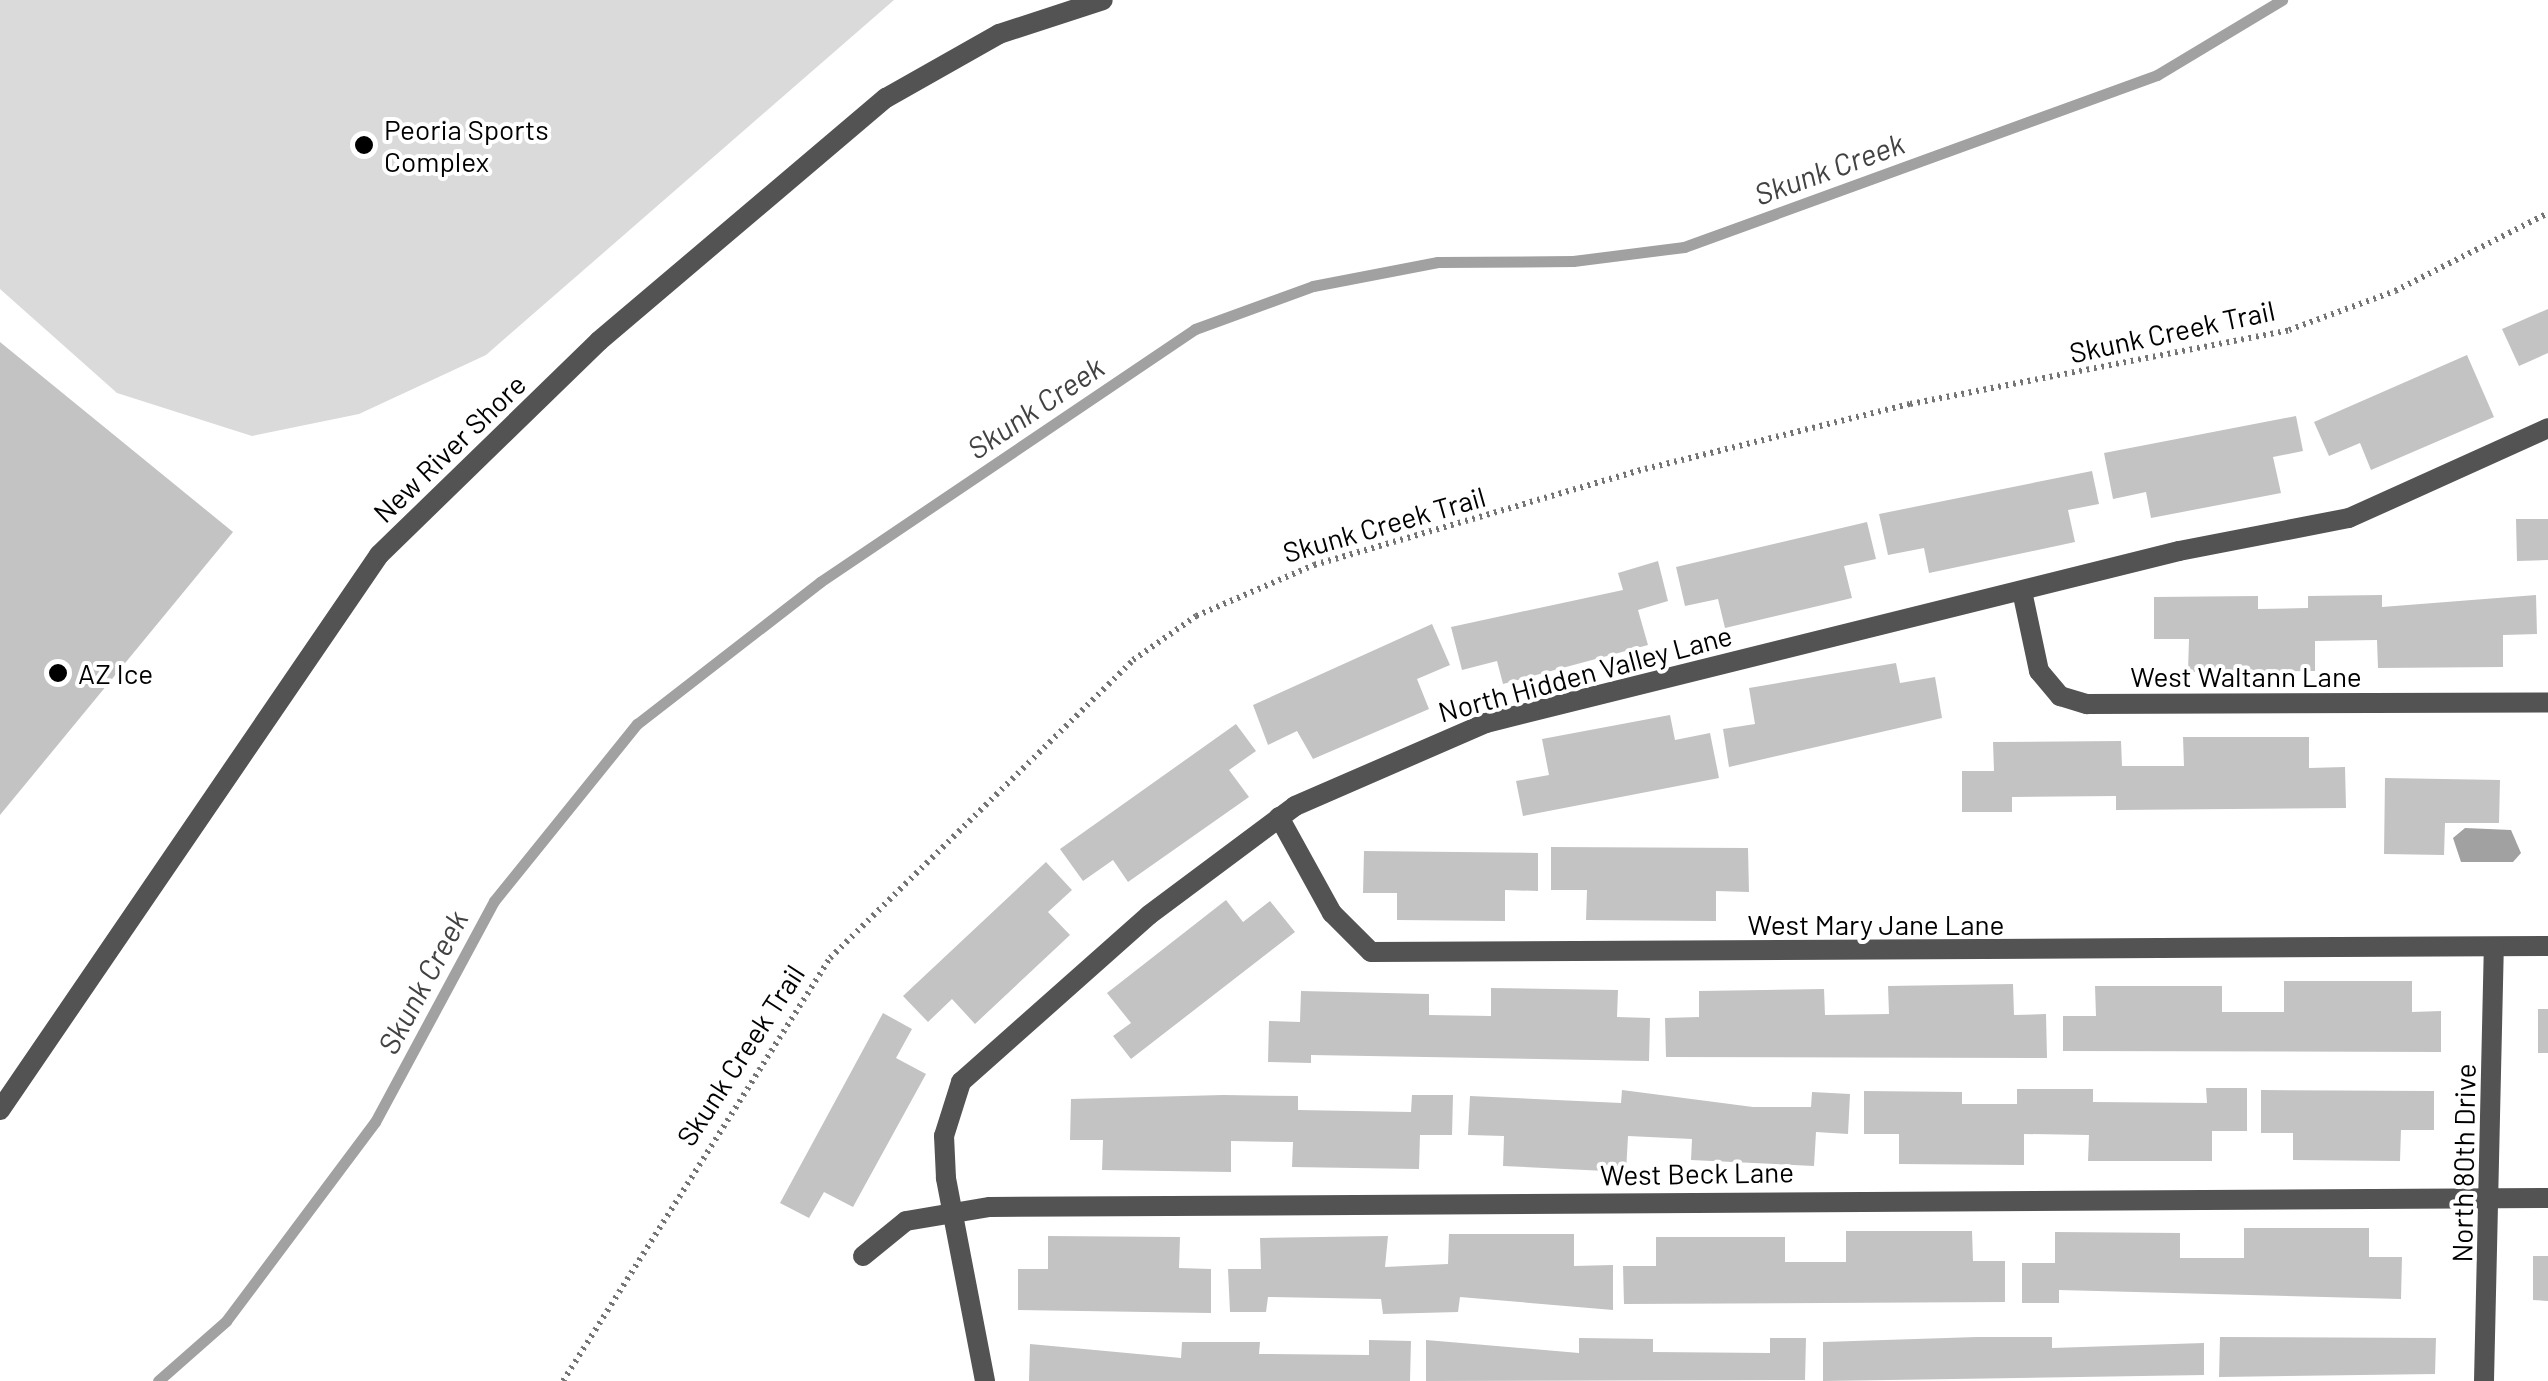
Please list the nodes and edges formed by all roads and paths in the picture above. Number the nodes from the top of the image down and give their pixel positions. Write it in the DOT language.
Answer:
graph roads {
  1 [pos="1103,0"];
  2 [pos="2548,213"];
  3 [pos="2548,428"];
  4 [pos="2022,591"];
  5 [pos="2548,702"];
  6 [pos="1278,817"];
  7 [pos="2548,946"];
  8 [pos="2494,947"];
  9 [pos="0,1110"];
  10 [pos="2548,1198"];
  11 [pos="2490,1199"];
  12 [pos="951,1210"];
  13 [pos="862,1256"];
  14 [pos="564,1381"];
  15 [pos="985,1381"];
  16 [pos="2484,1381"];
  1 -- 9 [label="street, New River Shore"];
  2 -- 14 [label="path, Skunk Creek Trail"];
  3 -- 4 [label="street, North Hidden Valley Lane"];
  4 -- 5 [label="street, West Waltann Lane"];
  4 -- 6 [label="street, North Hidden Valley Lane"];
  6 -- 8 [label="street, West Mary Jane Lane"];
  6 -- 12 [label="street, North Hidden Valley Lane"];
  7 -- 8 [label="street, West Mary Jane Lane"];
  8 -- 11 [label="street, North 80th Drive"];
  10 -- 11 [label="street, West Beck Lane"];
  11 -- 12 [label="street, West Beck Lane"];
  11 -- 16 [label="street, North 80th Drive"];
  12 -- 13 [label="street, West Beck Lane"];
  12 -- 15 [label="street, North Hidden Valley Lane"];
}
